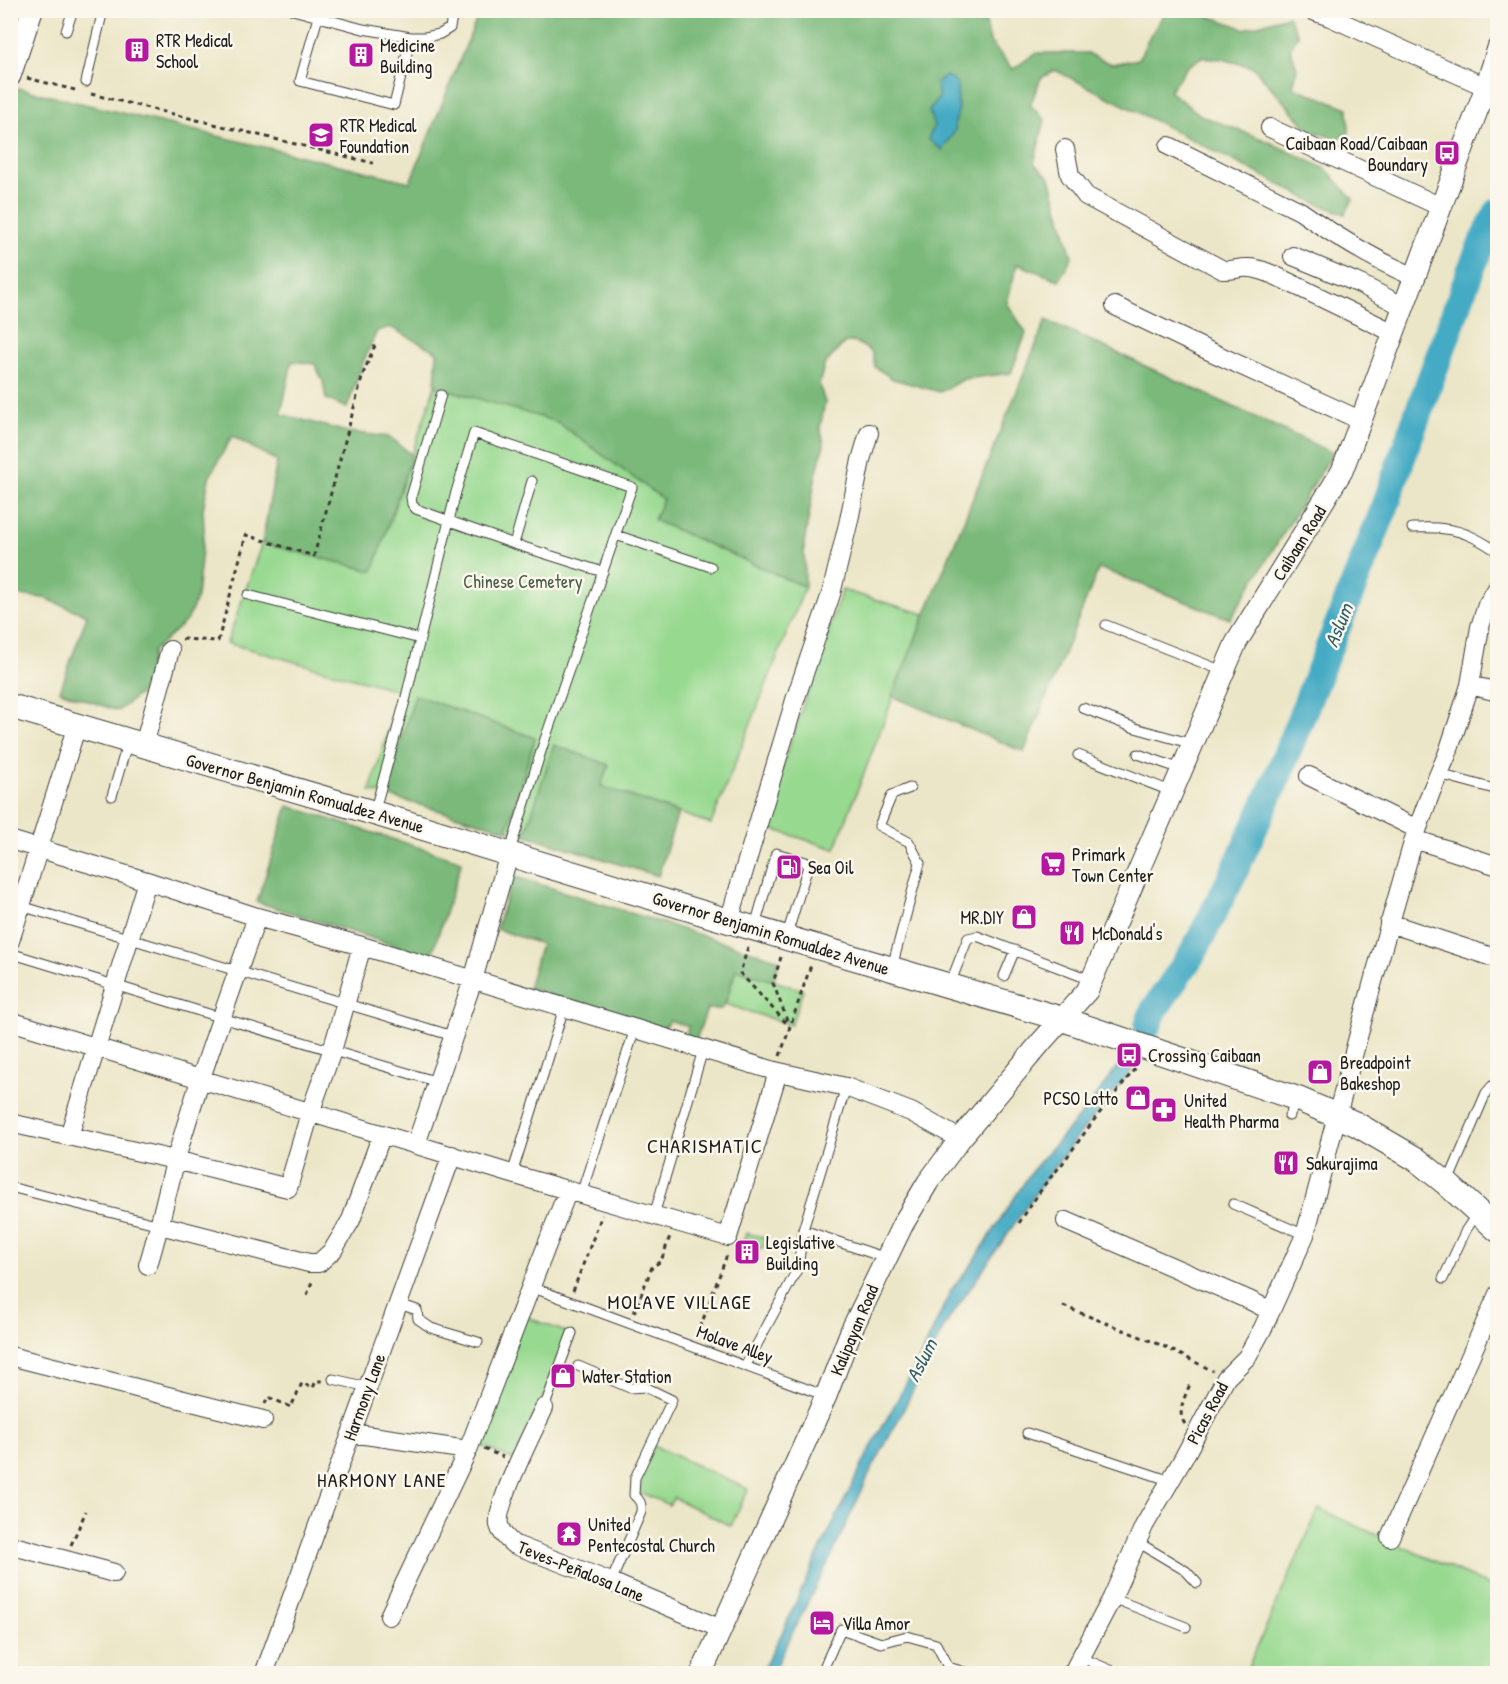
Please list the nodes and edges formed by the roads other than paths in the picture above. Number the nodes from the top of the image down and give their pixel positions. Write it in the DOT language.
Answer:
graph roads {
  1 [pos="32,10"];
  2 [pos="73,10"];
  3 [pos="103,10"];
  4 [pos="453,10"];
  5 [pos="1311,10"];
  6 [pos="299,11"];
  7 [pos="1330,14"];
  8 [pos="318,17"];
  9 [pos="66,31"];
  10 [pos="411,38"];
  11 [pos="1497,48"];
  12 [pos="17,77"];
  13 [pos="86,82"];
  14 [pos="1486,87"];
  15 [pos="1270,128"];
  16 [pos="1169,146"];
  17 [pos="1065,149"];
  18 [pos="1441,207"];
  19 [pos="1293,256"];
  20 [pos="1415,277"];
  21 [pos="1115,306"];
  22 [pos="1404,307"];
  23 [pos="1394,333"];
  24 [pos="441,395"];
  25 [pos="1362,421"];
  26 [pos="869,433"];
  27 [pos="532,481"];
  28 [pos="449,520"];
  29 [pos="1412,528"];
  30 [pos="616,535"];
  31 [pos="514,543"];
  32 [pos="1497,552"];
  33 [pos="711,567"];
  34 [pos="603,572"];
  35 [pos="1497,587"];
  36 [pos="248,595"];
  37 [pos="1106,625"];
  38 [pos="420,639"];
  39 [pos="170,650"];
  40 [pos="1223,671"];
  41 [pos="1470,685"];
  42 [pos="1497,692"];
  43 [pos="10,706"];
  44 [pos="1083,708"];
  45 [pos="77,725"];
  46 [pos="136,743"];
  47 [pos="1193,744"];
  48 [pos="1138,754"];
  49 [pos="1078,755"];
  50 [pos="1182,770"];
  51 [pos="1439,774"];
  52 [pos="1309,776"];
  53 [pos="910,788"];
  54 [pos="1497,790"];
  55 [pos="1173,792"];
  56 [pos="112,796"];
  57 [pos="374,813"];
  58 [pos="1415,834"];
  59 [pos="10,840"];
  60 [pos="38,849"];
  61 [pos="509,854"];
  62 [pos="1497,866"];
  63 [pos="147,881"];
  64 [pos="21,906"];
  65 [pos="257,917"];
  66 [pos="729,921"];
  67 [pos="1389,923"];
  68 [pos="754,928"];
  69 [pos="786,938"];
  70 [pos="129,939"];
  71 [pos="10,941"];
  72 [pos="362,946"];
  73 [pos="1015,950"];
  74 [pos="10,953"];
  75 [pos="1497,959"];
  76 [pos="891,969"];
  77 [pos="238,971"];
  78 [pos="1004,976"];
  79 [pos="473,980"];
  80 [pos="1091,980"];
  81 [pos="115,986"];
  82 [pos="949,986"];
  83 [pos="346,1003"];
  84 [pos="564,1008"];
  85 [pos="222,1018"];
  86 [pos="1062,1019"];
  87 [pos="10,1021"];
  88 [pos="635,1029"];
  89 [pos="453,1036"];
  90 [pos="97,1047"];
  91 [pos="703,1050"];
  92 [pos="332,1051"];
  93 [pos="776,1072"];
  94 [pos="201,1079"];
  95 [pos="438,1082"];
  96 [pos="1497,1084"];
  97 [pos="846,1087"];
  98 [pos="310,1113"];
  99 [pos="1337,1114"];
  100 [pos="10,1123"];
  101 [pos="382,1134"];
  102 [pos="69,1136"];
  103 [pos="960,1139"];
  104 [pos="416,1144"];
  105 [pos="452,1155"];
  106 [pos="175,1160"];
  107 [pos="512,1174"];
  108 [pos="1447,1184"];
  109 [pos="10,1187"];
  110 [pos="574,1192"];
  111 [pos="1233,1204"];
  112 [pos="1478,1212"];
  113 [pos="654,1215"];
  114 [pos="1066,1221"];
  115 [pos="160,1225"];
  116 [pos="803,1230"];
  117 [pos="1497,1230"];
  118 [pos="1305,1234"];
  119 [pos="886,1258"];
  120 [pos="148,1265"];
  121 [pos="1443,1279"];
  122 [pos="531,1287"];
  123 [pos="1497,1294"];
  124 [pos="399,1304"];
  125 [pos="1271,1311"];
  126 [pos="572,1333"];
  127 [pos="478,1342"];
  128 [pos="10,1356"];
  129 [pos="746,1365"];
  130 [pos="578,1366"];
  131 [pos="333,1379"];
  132 [pos="368,1387"];
  133 [pos="826,1396"];
  134 [pos="544,1408"];
  135 [pos="262,1420"];
  136 [pos="351,1433"];
  137 [pos="1027,1433"];
  138 [pos="469,1446"];
  139 [pos="1171,1481"];
  140 [pos="1389,1537"];
  141 [pos="1136,1541"];
  142 [pos="10,1545"];
  143 [pos="114,1573"];
  144 [pos="611,1582"];
  145 [pos="1197,1583"];
  146 [pos="1112,1598"];
  147 [pos="389,1616"];
  148 [pos="1186,1627"];
  149 [pos="721,1629"];
  150 [pos="1082,1658"];
  151 [pos="825,1665"];
  152 [pos="264,1674"];
  153 [pos="701,1674"];
  154 [pos="971,1674"];
  155 [pos="1072,1674"];
  156 [pos="1120,1674"];
  1 -- 12 [label="street"];
  2 -- 9 [label="lane"];
  3 -- 13 [label="lane"];
  4 -- 10 [label="lane"];
  5 -- 7 [label="street"];
  6 -- 8 [label="lane"];
  7 -- 14 [label="street"];
  8 -- 10 [label="lane"];
  8 -- 10 [label="lane"];
  11 -- 14 [label="street, Caibaan Road"];
  14 -- 18 [label="street, Caibaan Road"];
  15 -- 18 [label="street"];
  16 -- 20 [label="street"];
  17 -- 23 [label="street"];
  18 -- 20 [label="street, Caibaan Road"];
  19 -- 22 [label="street"];
  20 -- 22 [label="street, Caibaan Road"];
  21 -- 25 [label="street"];
  22 -- 23 [label="street, Caibaan Road"];
  23 -- 25 [label="street, Caibaan Road"];
  24 -- 28 [label="lane"];
  25 -- 40 [label="street, Caibaan Road"];
  26 -- 66 [label="street"];
  27 -- 31 [label="lane"];
  28 -- 30 [label="lane"];
  28 -- 31 [label="lane"];
  28 -- 38 [label="lane"];
  29 -- 32 [label="lane"];
  30 -- 33 [label="lane"];
  30 -- 34 [label="lane"];
  31 -- 34 [label="lane"];
  34 -- 61 [label="lane"];
  35 -- 41 [label="street, Picas Road"];
  36 -- 38 [label="lane"];
  37 -- 40 [label="lane"];
  38 -- 57 [label="lane"];
  39 -- 46 [label="street"];
  40 -- 47 [label="street, Caibaan Road"];
  41 -- 42 [label="street"];
  41 -- 51 [label="street, Picas Road"];
  43 -- 45 [label="main road, Governor Benjamin Romualdez Avenue"];
  44 -- 47 [label="lane"];
  45 -- 46 [label="main road, Governor Benjamin Romualdez Avenue"];
  45 -- 60 [label="street"];
  46 -- 56 [label="lane"];
  46 -- 57 [label="main road, Governor Benjamin Romualdez Avenue"];
  47 -- 50 [label="street, Caibaan Road"];
  48 -- 50 [label="lane"];
  49 -- 55 [label="lane"];
  50 -- 55 [label="street, Caibaan Road"];
  51 -- 54 [label="lane"];
  51 -- 58 [label="street, Picas Road"];
  52 -- 58 [label="street"];
  53 -- 76 [label="lane"];
  55 -- 80 [label="street, Caibaan Road"];
  57 -- 61 [label="main road, Governor Benjamin Romualdez Avenue"];
  58 -- 62 [label="street"];
  58 -- 67 [label="street, Picas Road"];
  59 -- 60 [label="street"];
  60 -- 63 [label="street"];
  60 -- 64 [label="street"];
  61 -- 66 [label="main road, Governor Benjamin Romualdez Avenue"];
  61 -- 79 [label="street"];
  63 -- 65 [label="street"];
  63 -- 70 [label="street"];
  64 -- 70 [label="lane"];
  64 -- 71 [label="street"];
  65 -- 72 [label="street"];
  65 -- 77 [label="street"];
  66 -- 68 [label="main road, Governor Benjamin Romualdez Avenue"];
  67 -- 75 [label="street"];
  67 -- 99 [label="street, Picas Road"];
  68 -- 69 [label="main road, Governor Benjamin Romualdez Avenue"];
  68 -- 69 [label="lane"];
  69 -- 76 [label="main road, Governor Benjamin Romualdez Avenue"];
  70 -- 77 [label="lane"];
  70 -- 81 [label="street"];
  72 -- 79 [label="street"];
  72 -- 83 [label="street"];
  73 -- 78 [label="lane"];
  73 -- 80 [label="lane"];
  73 -- 82 [label="lane"];
  74 -- 81 [label="lane"];
  76 -- 82 [label="main road, Governor Benjamin Romualdez Avenue"];
  77 -- 83 [label="lane"];
  77 -- 85 [label="street"];
  79 -- 84 [label="street"];
  79 -- 89 [label="street"];
  80 -- 86 [label="street, Caibaan Road"];
  81 -- 85 [label="lane"];
  81 -- 90 [label="street"];
  82 -- 86 [label="main road, Governor Benjamin Romualdez Avenue"];
  83 -- 89 [label="lane"];
  83 -- 92 [label="street"];
  84 -- 88 [label="street"];
  84 -- 107 [label="lane"];
  85 -- 92 [label="lane"];
  85 -- 94 [label="street"];
  86 -- 99 [label="main road, Governor Benjamin Romualdez Avenue"];
  86 -- 103 [label="street, Kalipayan Road"];
  87 -- 90 [label="street"];
  88 -- 91 [label="street"];
  88 -- 110 [label="lane"];
  89 -- 95 [label="street"];
  90 -- 94 [label="street"];
  90 -- 102 [label="street"];
  91 -- 93 [label="street"];
  91 -- 113 [label="lane"];
  92 -- 95 [label="lane"];
  92 -- 98 [label="street"];
  93 -- 97 [label="street"];
  93 -- 113 [label="street"];
  94 -- 98 [label="street"];
  94 -- 106 [label="street"];
  95 -- 104 [label="street"];
  96 -- 108 [label="lane"];
  97 -- 103 [label="street"];
  97 -- 116 [label="lane"];
  98 -- 101 [label="street"];
  98 -- 106 [label="street"];
  99 -- 108 [label="main road, Governor Benjamin Romualdez Avenue"];
  99 -- 118 [label="street, Picas Road"];
  100 -- 102 [label="street"];
  101 -- 104 [label="street"];
  101 -- 115 [label="street"];
  102 -- 106 [label="street"];
  103 -- 119 [label="street, Kalipayan Road"];
  104 -- 105 [label="street"];
  105 -- 107 [label="street"];
  105 -- 124 [label="street, Harmony Lane"];
  106 -- 115 [label="street"];
  107 -- 110 [label="street"];
  108 -- 112 [label="main road, Governor Benjamin Romualdez Avenue"];
  109 -- 115 [label="lane"];
  110 -- 113 [label="street"];
  110 -- 122 [label="street"];
  111 -- 118 [label="lane"];
  112 -- 117 [label="main road, Governor Benjamin Romualdez Avenue"];
  112 -- 121 [label="lane"];
  114 -- 125 [label="street"];
  115 -- 120 [label="street"];
  116 -- 119 [label="lane"];
  116 -- 129 [label="lane"];
  118 -- 125 [label="street, Picas Road"];
  119 -- 133 [label="street, Kalipayan Road"];
  122 -- 129 [label="lane, Molave Alley"];
  122 -- 138 [label="street"];
  123 -- 140 [label="street"];
  124 -- 127 [label="lane"];
  124 -- 132 [label="street, Harmony Lane"];
  125 -- 139 [label="street, Picas Road"];
  126 -- 134 [label="lane"];
  128 -- 135 [label="street"];
  129 -- 133 [label="lane, Molave Alley"];
  130 -- 144 [label="lane"];
  131 -- 132 [label="lane"];
  132 -- 136 [label="street, Harmony Lane"];
  133 -- 149 [label="street, Kalipayan Road"];
  134 -- 144 [label="street, Teves-Peñalosa Lane"];
  136 -- 138 [label="street"];
  136 -- 152 [label="street, Harmony Lane"];
  137 -- 139 [label="lane"];
  138 -- 147 [label="street"];
  139 -- 141 [label="street, Picas Road"];
  141 -- 145 [label="lane"];
  141 -- 146 [label="street, Picas Road"];
  142 -- 143 [label="street"];
  144 -- 149 [label="street, Teves-Peñalosa Lane"];
  146 -- 148 [label="lane"];
  146 -- 150 [label="street, Picas Road"];
  149 -- 153 [label="street, Kalipayan Road"];
  150 -- 155 [label="street, Picas Road"];
  150 -- 156 [label="lane"];
  151 -- 154 [label="lane"];
}
